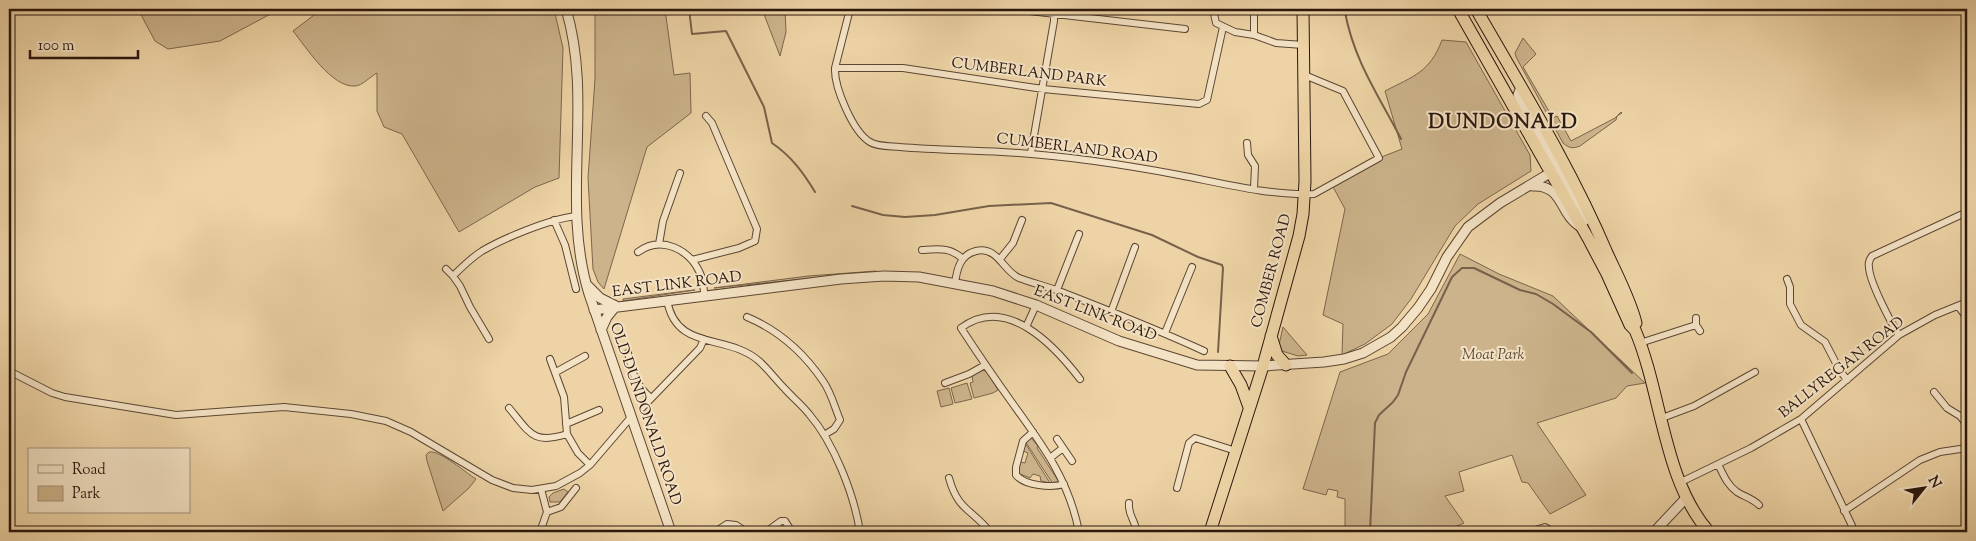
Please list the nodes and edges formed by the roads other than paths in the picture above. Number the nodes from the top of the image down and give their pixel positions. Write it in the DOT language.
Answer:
graph roads {
  1 [pos="566,9"];
  2 [pos="850,9"];
  3 [pos="1012,9"];
  4 [pos="1213,9"];
  5 [pos="1254,9"];
  6 [pos="1303,9"];
  7 [pos="1458,9"];
  8 [pos="1476,9"];
  9 [pos="1054,11"];
  10 [pos="1223,27"];
  11 [pos="1185,29"];
  12 [pos="1254,35"];
  13 [pos="1303,45"];
  14 [pos="835,68"];
  15 [pos="1302,74"];
  16 [pos="1043,89"];
  17 [pos="706,116"];
  18 [pos="1248,144"];
  19 [pos="1031,154"];
  20 [pos="1557,168"];
  21 [pos="680,173"];
  22 [pos="1528,186"];
  23 [pos="1254,189"];
  24 [pos="1304,194"];
  25 [pos="1967,212"];
  26 [pos="576,216"];
  27 [pos="554,220"];
  28 [pos="1022,220"];
  29 [pos="1581,228"];
  30 [pos="1078,234"];
  31 [pos="1588,238"];
  32 [pos="659,244"];
  33 [pos="1135,247"];
  34 [pos="922,250"];
  35 [pos="638,252"];
  36 [pos="963,259"];
  37 [pos="1000,259"];
  38 [pos="692,260"];
  39 [pos="1192,267"];
  40 [pos="446,269"];
  41 [pos="453,276"];
  42 [pos="1786,279"];
  43 [pos="586,283"];
  44 [pos="955,283"];
  45 [pos="576,289"];
  46 [pos="1057,290"];
  47 [pos="705,296"];
  48 [pos="667,300"];
  49 [pos="1967,302"];
  50 [pos="1036,305"];
  51 [pos="616,306"];
  52 [pos="1958,306"];
  53 [pos="594,310"];
  54 [pos="1111,312"];
  55 [pos="747,317"];
  56 [pos="1967,318"];
  57 [pos="1697,325"];
  58 [pos="1026,327"];
  59 [pos="601,330"];
  60 [pos="1635,330"];
  61 [pos="1165,333"];
  62 [pos="1900,335"];
  63 [pos="1271,336"];
  64 [pos="490,339"];
  65 [pos="704,339"];
  66 [pos="1640,343"];
  67 [pos="1204,351"];
  68 [pos="628,353"];
  69 [pos="585,356"];
  70 [pos="550,359"];
  71 [pos="985,365"];
  72 [pos="1286,365"];
  73 [pos="1230,366"];
  74 [pos="1263,366"];
  75 [pos="9,371"];
  76 [pos="556,372"];
  77 [pos="1755,372"];
  78 [pos="1080,379"];
  79 [pos="1847,380"];
  80 [pos="945,383"];
  81 [pos="1934,392"];
  82 [pos="651,398"];
  83 [pos="1249,407"];
  84 [pos="509,408"];
  85 [pos="642,408"];
  86 [pos="599,410"];
  87 [pos="632,416"];
  88 [pos="1662,418"];
  89 [pos="1801,419"];
  90 [pos="566,424"];
  91 [pos="1967,425"];
  92 [pos="1033,432"];
  93 [pos="567,434"];
  94 [pos="824,435"];
  95 [pos="1057,439"];
  96 [pos="1063,448"];
  97 [pos="1967,448"];
  98 [pos="1236,451"];
  99 [pos="1050,458"];
  100 [pos="1072,462"];
  101 [pos="1718,464"];
  102 [pos="590,465"];
  103 [pos="949,478"];
  104 [pos="1680,483"];
  105 [pos="1064,484"];
  106 [pos="576,488"];
  107 [pos="1177,488"];
  108 [pos="541,489"];
  109 [pos="1686,498"];
  110 [pos="1128,503"];
  111 [pos="1758,505"];
  112 [pos="1844,511"];
  113 [pos="547,512"];
  114 [pos="540,532"];
  115 [pos="670,532"];
  116 [pos="714,532"];
  117 [pos="747,532"];
  118 [pos="766,532"];
  119 [pos="792,532"];
  120 [pos="860,532"];
  121 [pos="990,532"];
  122 [pos="1079,532"];
  123 [pos="1136,532"];
  124 [pos="1210,532"];
  125 [pos="1529,532"];
  126 [pos="1554,532"];
  127 [pos="1654,532"];
  128 [pos="1708,532"];
  129 [pos="1855,532"];
  1 -- 26 [label="street, OLD DUNDONALD ROAD"];
  2 -- 14 [label="street"];
  3 -- 9 [label="street"];
  4 -- 10 [label="street"];
  5 -- 12 [label="street"];
  6 -- 13 [label="highway, COMBER ROAD"];
  7 -- 20 [label="highway"];
  8 -- 20 [label="highway"];
  9 -- 11 [label="street"];
  9 -- 16 [label="street"];
  10 -- 12 [label="street"];
  10 -- 16 [label="street, CUMBERLAND PARK"];
  12 -- 13 [label="street"];
  13 -- 15 [label="highway, COMBER ROAD"];
  14 -- 16 [label="street, CUMBERLAND PARK"];
  14 -- 19 [label="street, CUMBERLAND ROAD"];
  15 -- 24 [label="highway, COMBER ROAD"];
  15 -- 24 [label="street"];
  16 -- 19 [label="street"];
  17 -- 38 [label="street"];
  18 -- 23 [label="street"];
  19 -- 23 [label="street, CUMBERLAND ROAD"];
  20 -- 22 [label="street, EAST LINK ROAD"];
  20 -- 29 [label="highway"];
  20 -- 31 [label="street"];
  20 -- 60 [label="highway"];
  21 -- 32 [label="street"];
  22 -- 29 [label="street"];
  22 -- 72 [label="street, EAST LINK ROAD"];
  23 -- 24 [label="street, CUMBERLAND ROAD"];
  24 -- 63 [label="highway, COMBER ROAD"];
  25 -- 62 [label="street"];
  26 -- 27 [label="street"];
  26 -- 43 [label="street, OLD DUNDONALD ROAD"];
  27 -- 41 [label="street"];
  27 -- 45 [label="street"];
  28 -- 37 [label="street"];
  29 -- 31 [label="highway"];
  30 -- 46 [label="street"];
  31 -- 60 [label="highway"];
  32 -- 35 [label="street"];
  32 -- 38 [label="street"];
  33 -- 54 [label="street"];
  34 -- 36 [label="street"];
  36 -- 37 [label="street"];
  36 -- 44 [label="street"];
  37 -- 46 [label="street"];
  38 -- 47 [label="street"];
  39 -- 61 [label="street"];
  40 -- 41 [label="street"];
  41 -- 64 [label="street"];
  42 -- 79 [label="street"];
  43 -- 51 [label="street"];
  43 -- 53 [label="street, OLD DUNDONALD ROAD"];
  44 -- 47 [label="street, EAST LINK ROAD"];
  44 -- 50 [label="street, EAST LINK ROAD"];
  46 -- 54 [label="street"];
  47 -- 48 [label="street, EAST LINK ROAD"];
  48 -- 51 [label="street, EAST LINK ROAD"];
  48 -- 65 [label="street"];
  49 -- 52 [label="street, BALLYREGAN ROAD"];
  50 -- 58 [label="street"];
  50 -- 73 [label="street, EAST LINK ROAD"];
  51 -- 53 [label="street, EAST LINK ROAD"];
  51 -- 59 [label="street"];
  52 -- 56 [label="street"];
  52 -- 62 [label="street, BALLYREGAN ROAD"];
  53 -- 59 [label="street, OLD DUNDONALD ROAD"];
  54 -- 61 [label="street"];
  55 -- 94 [label="street"];
  57 -- 66 [label="street"];
  58 -- 71 [label="street"];
  58 -- 78 [label="street"];
  59 -- 87 [label="street, OLD DUNDONALD ROAD"];
  60 -- 66 [label="highway"];
  61 -- 67 [label="street"];
  62 -- 79 [label="street, BALLYREGAN ROAD"];
  63 -- 72 [label="highway"];
  63 -- 74 [label="highway, COMBER ROAD"];
  65 -- 82 [label="street"];
  65 -- 94 [label="street"];
  66 -- 88 [label="highway"];
  68 -- 82 [label="street"];
  69 -- 76 [label="street"];
  70 -- 76 [label="street"];
  71 -- 80 [label="street"];
  71 -- 92 [label="street"];
  72 -- 74 [label="street, EAST LINK ROAD"];
  73 -- 74 [label="street, EAST LINK ROAD"];
  73 -- 83 [label="highway"];
  74 -- 83 [label="highway, COMBER ROAD"];
  75 -- 108 [label="street"];
  76 -- 90 [label="street"];
  77 -- 88 [label="street"];
  79 -- 89 [label="street, BALLYREGAN ROAD"];
  81 -- 91 [label="street"];
  82 -- 85 [label="street"];
  83 -- 98 [label="highway, COMBER ROAD"];
  84 -- 93 [label="street"];
  86 -- 90 [label="street"];
  87 -- 102 [label="street"];
  87 -- 115 [label="street, OLD DUNDONALD ROAD"];
  88 -- 104 [label="highway"];
  89 -- 101 [label="street, BALLYREGAN ROAD"];
  89 -- 112 [label="street"];
  90 -- 93 [label="street"];
  92 -- 99 [label="street"];
  92 -- 105 [label="street"];
  93 -- 102 [label="street"];
  94 -- 120 [label="street"];
  95 -- 96 [label="street"];
  96 -- 99 [label="street"];
  96 -- 100 [label="street"];
  97 -- 112 [label="street"];
  98 -- 107 [label="street"];
  98 -- 124 [label="highway, COMBER ROAD"];
  99 -- 105 [label="street"];
  101 -- 104 [label="street, BALLYREGAN ROAD"];
  101 -- 111 [label="street"];
  102 -- 108 [label="street"];
  103 -- 121 [label="street"];
  104 -- 109 [label="highway"];
  105 -- 122 [label="street"];
  106 -- 113 [label="street"];
  108 -- 113 [label="street"];
  109 -- 127 [label="street"];
  109 -- 128 [label="highway"];
  110 -- 123 [label="street"];
  112 -- 129 [label="street"];
  113 -- 114 [label="street"];
  116 -- 117 [label="street"];
  118 -- 119 [label="street"];
  125 -- 126 [label="street"];
}
